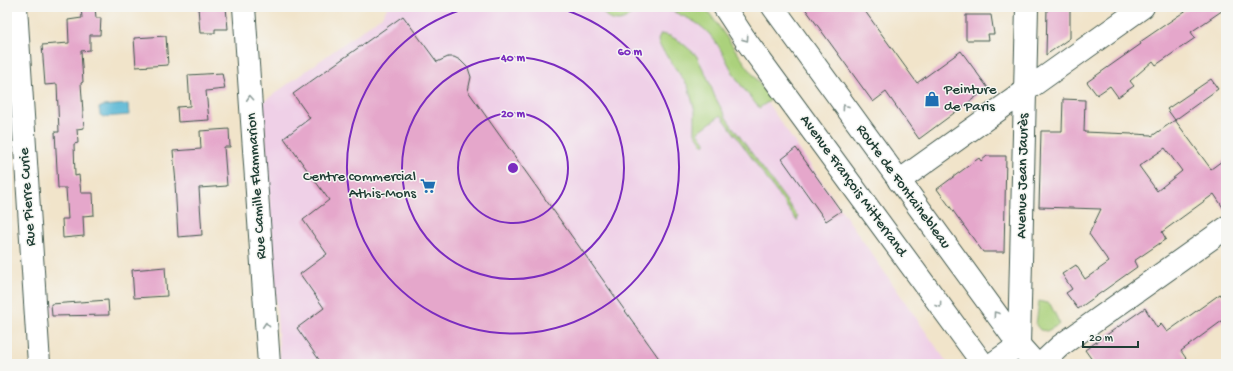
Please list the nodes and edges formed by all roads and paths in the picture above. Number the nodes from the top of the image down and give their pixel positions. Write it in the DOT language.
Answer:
graph roads {
  1 [pos="16,7"];
  2 [pos="244,7"];
  3 [pos="724,7"];
  4 [pos="773,7"];
  5 [pos="1027,7"];
  6 [pos="1143,7"];
  7 [pos="1025,91"];
  8 [pos="899,181"];
  9 [pos="1223,237"];
  10 [pos="1019,345"];
  11 [pos="39,364"];
  12 [pos="269,364"];
  13 [pos="983,364"];
  14 [pos="992,364"];
  15 [pos="1036,364"];
  16 [pos="1041,364"];
  1 -- 11 [label="street, Rue Pierre Curie"];
  12 -- 2 [label="street, Rue Camille Flammarion, one-way"];
  3 -- 13 [label="street, Avenue François Mitterrand, one-way"];
  8 -- 4 [label="street, Route de Fontainebleau, one-way"];
  5 -- 7 [label="street, Avenue Jean Jaurès"];
  6 -- 7 [label="street"];
  7 -- 8 [label="street"];
  7 -- 10 [label="street, Avenue Jean Jaurès"];
  10 -- 8 [label="street, Route de Fontainebleau, one-way"];
  9 -- 16 [label="street"];
  10 -- 14 [label="street"];
  10 -- 15 [label="street, Route de Fontainebleau"];
}
